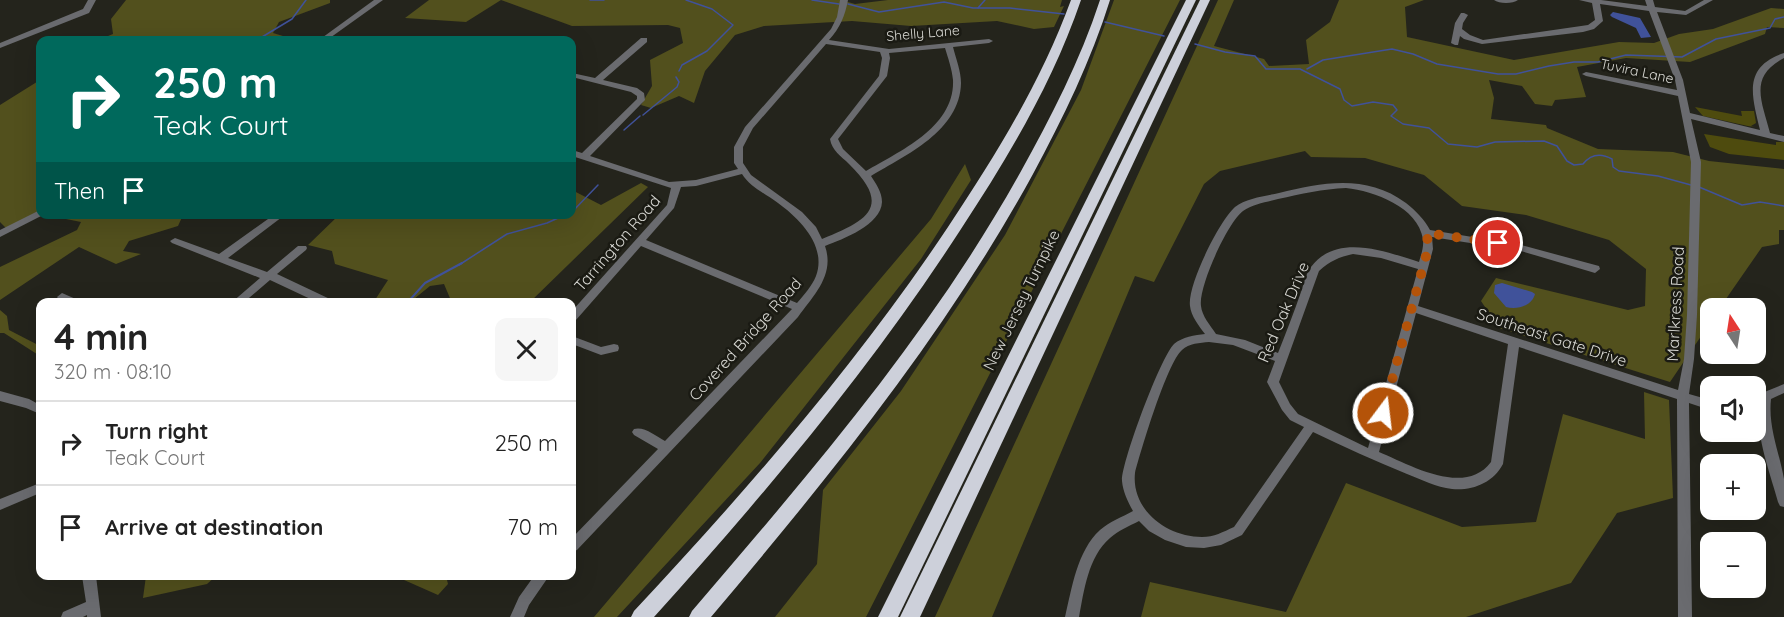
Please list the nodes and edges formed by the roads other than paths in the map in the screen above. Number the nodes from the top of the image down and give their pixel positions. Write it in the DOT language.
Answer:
graph roads {
  1 [pos="92,0"];
  2 [pos="379,0"];
  3 [pos="1076,0"];
  4 [pos="1105,0"];
  5 [pos="1191,0"];
  6 [pos="1204,0"];
  7 [pos="1498,0"];
  8 [pos="1514,0"];
  9 [pos="1583,0"];
  10 [pos="1649,0"];
  11 [pos="1595,1"];
  12 [pos="1703,1"];
  13 [pos="844,3"];
  14 [pos="1653,10"];
  15 [pos="1464,15"];
  16 [pos="1458,30"];
  17 [pos="329,36"];
  18 [pos="644,40"];
  19 [pos="989,41"];
  20 [pos="825,42"];
  21 [pos="1455,44"];
  22 [pos="948,45"];
  23 [pos="0,46"];
  24 [pos="884,51"];
  25 [pos="1784,55"];
  26 [pos="1586,74"];
  27 [pos="576,76"];
  28 [pos="598,80"];
  29 [pos="1682,94"];
  30 [pos="1687,118"];
  31 [pos="1766,135"];
  32 [pos="1784,139"];
  33 [pos="576,154"];
  34 [pos="583,157"];
  35 [pos="742,171"];
  36 [pos="866,175"];
  37 [pos="677,184"];
  38 [pos="36,215"];
  39 [pos="275,219"];
  40 [pos="1427,233"];
  41 [pos="0,234"];
  42 [pos="175,241"];
  43 [pos="640,241"];
  44 [pos="820,244"];
  45 [pos="302,248"];
  46 [pos="219,259"];
  47 [pos="1423,267"];
  48 [pos="1595,269"];
  49 [pos="271,276"];
  50 [pos="242,298"];
  51 [pos="317,298"];
  52 [pos="799,308"];
  53 [pos="1412,308"];
  54 [pos="576,313"];
  55 [pos="1212,337"];
  56 [pos="576,341"];
  57 [pos="1514,342"];
  58 [pos="614,348"];
  59 [pos="1280,358"];
  60 [pos="1784,388"];
  61 [pos="0,396"];
  62 [pos="1683,396"];
  63 [pos="1766,396"];
  64 [pos="1700,402"];
  65 [pos="36,408"];
  66 [pos="1310,427"];
  67 [pos="638,432"];
  68 [pos="1766,442"];
  69 [pos="667,448"];
  70 [pos="1371,455"];
  71 [pos="36,490"];
  72 [pos="1784,502"];
  73 [pos="0,505"];
  74 [pos="1140,514"];
  75 [pos="576,542"];
  76 [pos="89,580"];
  77 [pos="539,580"];
  78 [pos="93,612"];
  79 [pos="68,617"];
  80 [pos="517,617"];
  81 [pos="641,617"];
  82 [pos="699,617"];
  83 [pos="888,617"];
  84 [pos="910,617"];
  85 [pos="1072,617"];
  86 [pos="1685,617"];
  1 -- 23 [label="street"];
  2 -- 17 [label="street"];
  3 -- 81 [label="highway"];
  4 -- 82 [label="highway"];
  5 -- 83 [label="highway, New Jersey Turnpike"];
  6 -- 84 [label="highway"];
  7 -- 8 [label="street"];
  9 -- 11 [label="street"];
  10 -- 14 [label="street, Marlkress Road"];
  11 -- 14 [label="street"];
  11 -- 16 [label="street"];
  12 -- 14 [label="street"];
  13 -- 20 [label="street"];
  14 -- 29 [label="street, Marlkress Road"];
  15 -- 16 [label="street"];
  16 -- 21 [label="street"];
  18 -- 28 [label="street"];
  19 -- 22 [label="street, Shelly Lane"];
  20 -- 24 [label="street, Shelly Lane"];
  20 -- 35 [label="street"];
  22 -- 24 [label="street, Shelly Lane"];
  22 -- 36 [label="street"];
  24 -- 36 [label="street"];
  25 -- 31 [label="street"];
  26 -- 29 [label="street, Tuvira Lane"];
  27 -- 28 [label="street"];
  28 -- 34 [label="street"];
  29 -- 30 [label="street, Marlkress Road"];
  30 -- 31 [label="street"];
  30 -- 62 [label="street, Marlkress Road"];
  31 -- 32 [label="street"];
  33 -- 34 [label="street"];
  34 -- 37 [label="street"];
  35 -- 37 [label="street"];
  35 -- 44 [label="street, Covered Bridge Road"];
  36 -- 44 [label="street"];
  37 -- 43 [label="street, Tarrington Road"];
  38 -- 41 [label="street"];
  39 -- 46 [label="street"];
  40 -- 47 [label="street"];
  40 -- 48 [label="street"];
  40 -- 55 [label="street"];
  42 -- 46 [label="street"];
  43 -- 52 [label="street"];
  43 -- 54 [label="street, Tarrington Road"];
  44 -- 52 [label="street, Covered Bridge Road"];
  45 -- 49 [label="street"];
  46 -- 49 [label="street"];
  47 -- 53 [label="street"];
  47 -- 59 [label="street, Red Oak Drive"];
  49 -- 50 [label="street"];
  49 -- 51 [label="street"];
  52 -- 69 [label="street, Covered Bridge Road"];
  53 -- 57 [label="street, Southeast Gate Drive"];
  53 -- 70 [label="street"];
  55 -- 59 [label="street"];
  55 -- 74 [label="street"];
  56 -- 58 [label="street"];
  57 -- 62 [label="street, Southeast Gate Drive"];
  57 -- 70 [label="street, Red Oak Drive"];
  59 -- 66 [label="street, Red Oak Drive"];
  60 -- 63 [label="street"];
  61 -- 65 [label="street"];
  62 -- 64 [label="street, Southeast Gate Drive"];
  62 -- 86 [label="street, Marlkress Road"];
  66 -- 70 [label="street, Red Oak Drive"];
  66 -- 74 [label="street"];
  67 -- 69 [label="street"];
  68 -- 72 [label="street"];
  69 -- 75 [label="street, Covered Bridge Road"];
  71 -- 73 [label="street"];
  74 -- 85 [label="street"];
  76 -- 78 [label="street"];
  77 -- 80 [label="street"];
  78 -- 79 [label="street"];
}
